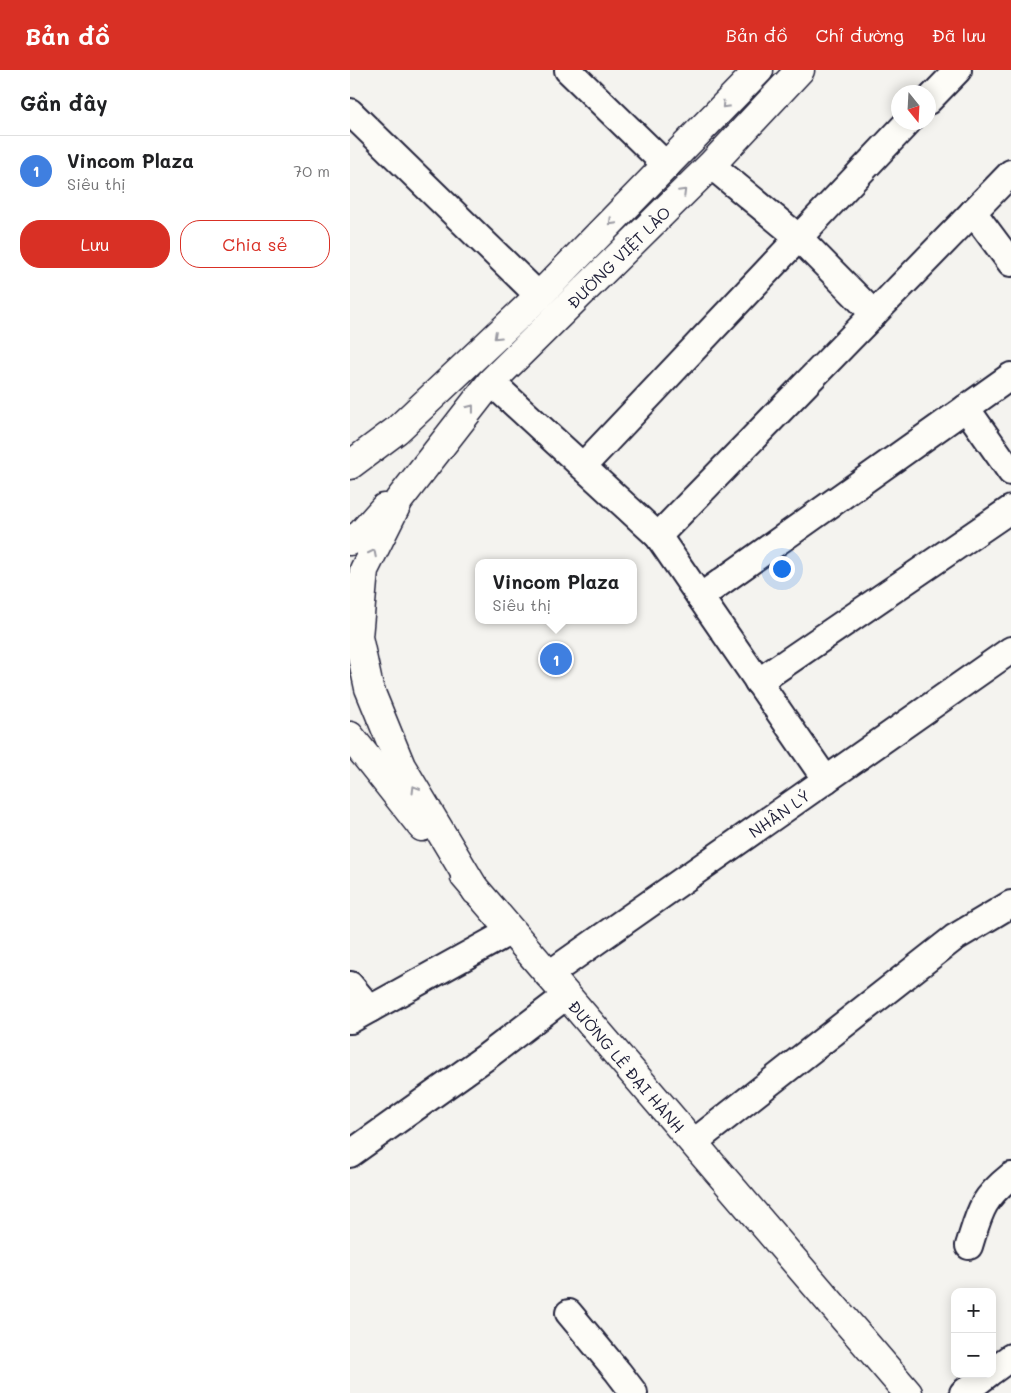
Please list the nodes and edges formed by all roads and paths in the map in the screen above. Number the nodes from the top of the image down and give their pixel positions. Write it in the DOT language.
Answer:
graph roads {
  1 [pos="568,70"];
  2 [pos="759,70"];
  3 [pos="800,70"];
  4 [pos="958,70"];
  5 [pos="936,93"];
  6 [pos="350,112"];
  7 [pos="900,130"];
  8 [pos="711,165"];
  9 [pos="667,166"];
  10 [pos="1011,173"];
  11 [pos="973,212"];
  12 [pos="799,238"];
  13 [pos="1011,263"];
  14 [pos="538,296"];
  15 [pos="874,314"];
  16 [pos="1011,376"];
  17 [pos="491,382"];
  18 [pos="966,408"];
  19 [pos="397,430"];
  20 [pos="350,446"];
  21 [pos="441,446"];
  22 [pos="350,465"];
  23 [pos="583,466"];
  24 [pos="1011,472"];
  25 [pos="1011,509"];
  26 [pos="658,536"];
  27 [pos="350,542"];
  28 [pos="700,597"];
  29 [pos="1011,650"];
  30 [pos="758,682"];
  31 [pos="350,736"];
  32 [pos="826,780"];
  33 [pos="476,890"];
  34 [pos="1011,904"];
  35 [pos="511,931"];
  36 [pos="548,975"];
  37 [pos="350,985"];
  38 [pos="566,996"];
  39 [pos="360,1014"];
  40 [pos="693,1142"];
  41 [pos="350,1154"];
  42 [pos="1011,1176"];
  43 [pos="969,1246"];
  44 [pos="569,1312"];
  45 [pos="1011,1358"];
  46 [pos="996,1368"];
  47 [pos="983,1378"];
  48 [pos="634,1393"];
  49 [pos="908,1393"];
  50 [pos="963,1393"];
  1 -- 9 [label="street"];
  2 -- 9 [label="main road, ĐƯỜNG VIỆT LÀO, one-way"];
  3 -- 8 [label="main road, ĐƯỜNG VIỆT LÀO"];
  4 -- 5 [label="street"];
  6 -- 14 [label="street"];
  7 -- 12 [label="street"];
  8 -- 12 [label="street"];
  17 -- 8 [label="main road, ĐƯỜNG VIỆT LÀO, one-way"];
  9 -- 14 [label="main road, ĐƯỜNG VIỆT LÀO, one-way"];
  10 -- 11 [label="street"];
  11 -- 13 [label="street"];
  11 -- 15 [label="street"];
  12 -- 15 [label="street"];
  12 -- 23 [label="street"];
  14 -- 19 [label="main road, ĐƯỜNG VIỆT LÀO, one-way"];
  15 -- 26 [label="street"];
  16 -- 18 [label="street"];
  21 -- 17 [label="main road, ĐƯỜNG VIỆT LÀO, one-way"];
  17 -- 23 [label="street"];
  18 -- 24 [label="street"];
  18 -- 28 [label="street"];
  19 -- 20 [label="main road"];
  19 -- 22 [label="main road, ĐƯỜNG VIỆT LÀO"];
  21 -- 27 [label="main road"];
  33 -- 21 [label="main road, one-way"];
  23 -- 26 [label="street"];
  25 -- 30 [label="street"];
  26 -- 28 [label="street"];
  28 -- 30 [label="street"];
  29 -- 32 [label="street, NHÂN LÝ"];
  30 -- 32 [label="street"];
  31 -- 33 [label="main road, ĐƯỜNG LÊ ĐẠI HÀNH"];
  32 -- 36 [label="street, NHÂN LÝ"];
  33 -- 35 [label="main road, ĐƯỜNG LÊ ĐẠI HÀNH"];
  34 -- 40 [label="street"];
  35 -- 36 [label="main road, ĐƯỜNG LÊ ĐẠI HÀNH"];
  35 -- 39 [label="street"];
  36 -- 38 [label="main road, ĐƯỜNG LÊ ĐẠI HÀNH"];
  37 -- 39 [label="street"];
  38 -- 40 [label="main road, ĐƯỜNG LÊ ĐẠI HÀNH"];
  38 -- 41 [label="street"];
  40 -- 49 [label="main road, ĐƯỜNG LÊ ĐẠI HÀNH"];
  42 -- 43 [label="street"];
  44 -- 48 [label="street"];
  45 -- 46 [label="street"];
  47 -- 50 [label="street"];
}
